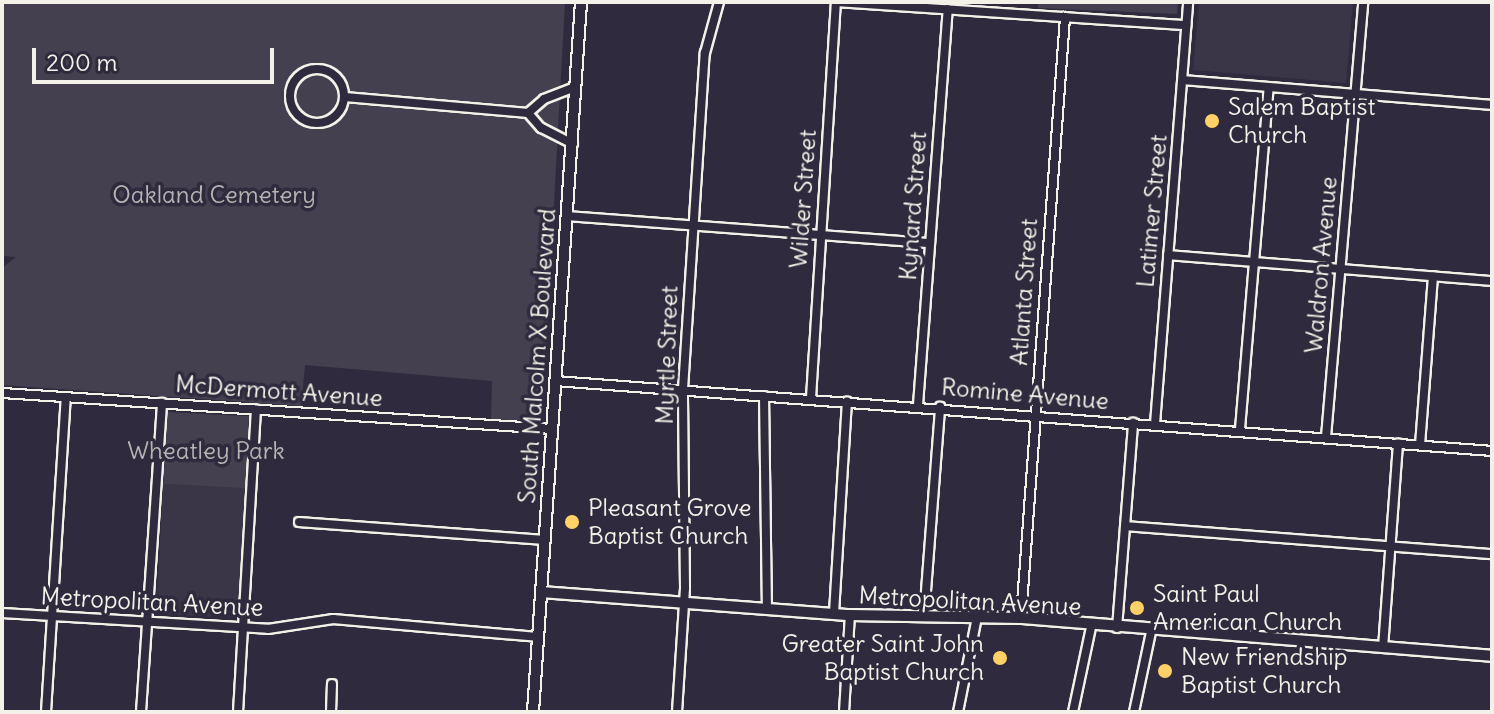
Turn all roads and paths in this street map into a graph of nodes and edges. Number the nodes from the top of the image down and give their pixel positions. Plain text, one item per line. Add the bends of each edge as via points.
1 (581, 2) edge
2 (719, 2) edge
3 (836, 2) edge
4 (1188, 2) edge
5 (1363, 2) edge
6 (948, 9) junction
7 (1065, 17) junction
8 (1186, 25) junction
9 (1183, 80) junction
10 (576, 87) junction
11 (1269, 87) junction
12 (1356, 93) junction
13 (345, 97) junction
14 (1492, 105) edge
15 (528, 113) junction
16 (573, 144) junction
17 (567, 216) junction
18 (694, 226) junction
19 (820, 235) junction
20 (930, 243) junction
21 (1168, 255) junction
22 (1254, 261) junction
23 (1340, 267) junction
24 (1433, 276) junction
25 (1492, 281) edge
26 (555, 381) junction
27 (683, 389) junction
28 (2, 393) edge
29 (764, 396) junction
30 (66, 398) junction
31 (811, 398) junction
32 (847, 401) junction
33 (162, 403) junction
34 (918, 405) junction
35 (940, 407) junction
36 (256, 410) junction
37 (1035, 415) junction
38 (1133, 423) junction
39 (1155, 424) junction
40 (552, 429) junction
41 (1240, 429) junction
42 (1326, 437) junction
43 (1398, 444) junction
44 (1420, 445) junction
45 (1492, 451) edge
46 (299, 522) dead end
47 (1125, 526) junction
48 (544, 540) junction
49 (1389, 545) junction
50 (1492, 554) edge
51 (541, 592) junction
52 (684, 602) junction
53 (767, 608) junction
54 (2, 613) edge
55 (834, 613) junction
56 (850, 615) junction
57 (51, 617) junction
58 (924, 617) junction
59 (977, 617) junction
60 (1021, 618) junction
61 (147, 622) junction
62 (1091, 627) junction
63 (243, 628) junction
64 (1117, 628) junction
65 (1151, 632) junction
66 (537, 637) junction
67 (1383, 648) junction
68 (1492, 656) edge
69 (332, 684) dead end
70 (46, 712) edge
71 (141, 712) edge
72 (238, 712) edge
73 (331, 712) edge
74 (533, 712) edge
75 (677, 712) edge
76 (844, 712) edge
77 (958, 712) edge
78 (1073, 712) edge
79 (1134, 712) edge

1 - 10 street, South Malcolm X Boulevard
2 - 18 street, Myrtle Street via 705,53
3 - 6 street
3 - 19 street, Wilder Street
4 - 8 street, Latimer Street
5 - 12 street, Waldron Avenue
6 - 7 street
6 - 20 street, Kynard Street
7 - 8 street
7 - 37 street, Atlanta Street
8 - 9 street, Latimer Street
9 - 11 street
9 - 21 street, Latimer Street
10 - 15 street via 544,99
10 - 16 street, South Malcolm X Boulevard
11 - 12 street
11 - 22 street
12 - 14 street
12 - 23 street, Waldron Avenue
13 - 13 street via 340,81 321,68 303,71 289,94 298,116 316,123 337,115
13 - 15 street
15 - 16 street via 541,128
16 - 17 street, South Malcolm X Boulevard
17 - 18 street
17 - 26 street, South Malcolm X Boulevard
18 - 19 street
18 - 27 street, Myrtle Street
19 - 20 street
19 - 31 street, Wilder Street
20 - 34 street, Kynard Street
21 - 22 street
21 - 39 street, Latimer Street
22 - 23 street
22 - 41 street
23 - 24 street
23 - 42 street, Waldron Avenue
24 - 25 street
24 - 44 street
26 - 27 street, Romine Avenue
26 - 40 street, South Malcolm X Boulevard
27 - 29 street, Romine Avenue
27 - 52 street, Myrtle Street
28 - 30 street, McDermott Avenue
29 - 31 street, Romine Avenue
29 - 53 street
30 - 33 street, McDermott Avenue
30 - 57 street
31 - 32 street, Romine Avenue
32 - 34 street, Romine Avenue
32 - 55 street
33 - 36 street, McDermott Avenue
33 - 61 street
34 - 35 street, Romine Avenue
35 - 37 street, Romine Avenue
35 - 58 street
36 - 40 street, McDermott Avenue
36 - 63 street
37 - 38 street, Romine Avenue
37 - 60 street, Atlanta Street
38 - 39 street, Romine Avenue
38 - 47 street
39 - 41 street, Romine Avenue
40 - 48 street, South Malcolm X Boulevard
41 - 42 street, Romine Avenue
42 - 43 street, Romine Avenue
43 - 44 street, Romine Avenue
43 - 49 street
44 - 45 street, Romine Avenue
46 - 48 street
47 - 49 street
47 - 64 street
48 - 51 street, South Malcolm X Boulevard
49 - 50 street
49 - 67 street
51 - 52 street, Metropolitan Avenue
51 - 66 street, South Malcolm X Boulevard
52 - 53 street, Metropolitan Avenue
52 - 75 street, Myrtle Street
53 - 55 street, Metropolitan Avenue
54 - 57 street, Metropolitan Avenue
55 - 56 street, Metropolitan Avenue
56 - 58 street, Metropolitan Avenue
56 - 76 street
57 - 61 street, Metropolitan Avenue
57 - 70 street
58 - 59 street, Metropolitan Avenue
59 - 60 street, Metropolitan Avenue
59 - 77 street
60 - 62 street, Metropolitan Avenue
61 - 63 street, Metropolitan Avenue
61 - 71 street
62 - 64 street, Metropolitan Avenue
62 - 78 street
63 - 66 street, Metropolitan Avenue via 333,619
63 - 72 street
64 - 65 street, Metropolitan Avenue
65 - 67 street, Metropolitan Avenue
65 - 79 street
66 - 74 street, South Malcolm X Boulevard
67 - 68 street, Metropolitan Avenue
69 - 73 street

